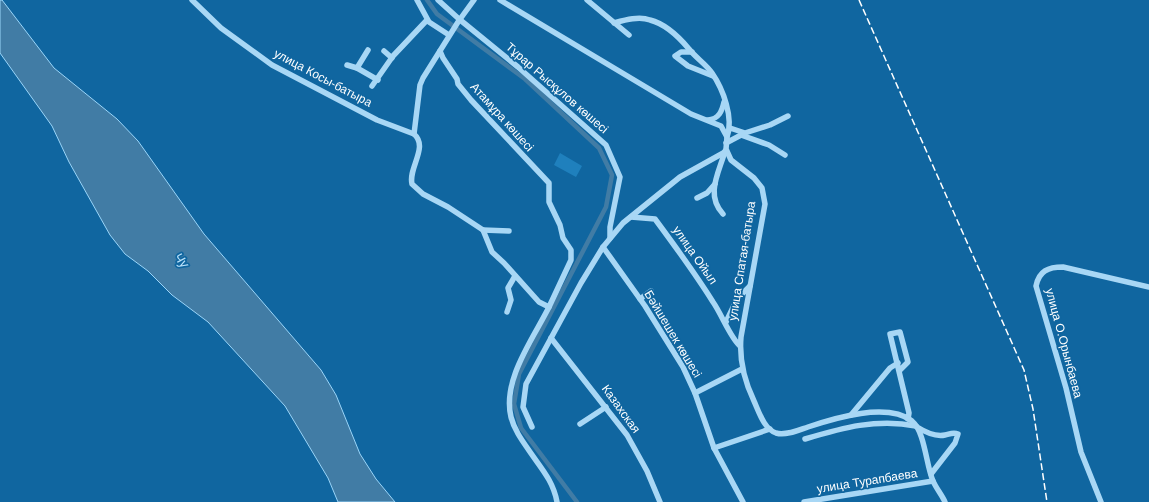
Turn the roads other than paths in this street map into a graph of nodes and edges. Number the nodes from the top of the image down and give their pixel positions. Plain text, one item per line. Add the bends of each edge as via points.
1 (192, 0) edge
2 (417, 0) edge
3 (438, 0) edge
4 (474, 0) edge
5 (500, 0) edge
6 (587, 0) edge
7 (427, 20) junction
8 (458, 20) junction
9 (614, 23) junction
10 (450, 34) junction
11 (630, 35) dead end
12 (368, 50) dead end
13 (384, 51) dead end
14 (440, 51) junction
15 (692, 52) junction
16 (392, 58) junction
17 (347, 65) dead end
18 (357, 68) junction
19 (713, 76) junction
20 (378, 80) junction
21 (372, 86) dead end
22 (724, 101) junction
23 (788, 116) dead end
24 (708, 120) junction
25 (730, 128) junction
26 (414, 134) junction
27 (743, 134) junction
28 (726, 145) junction
29 (784, 155) dead end
30 (715, 184) junction
31 (698, 198) dead end
32 (723, 214) dead end
33 (631, 217) junction
34 (484, 230) junction
35 (509, 231) dead end
36 (610, 238) junction
37 (603, 247) junction
38 (515, 276) junction
39 (750, 286) junction
40 (1149, 287) edge
41 (651, 291) dead end
42 (640, 299) junction
43 (549, 307) junction
44 (507, 312) dead end
45 (726, 322) junction
46 (551, 338) junction
47 (740, 346) junction
48 (898, 363) junction
49 (742, 369) junction
50 (900, 370) junction
51 (695, 393) junction
52 (606, 407) junction
53 (851, 415) junction
54 (896, 415) junction
55 (908, 419) junction
56 (891, 422) junction
57 (580, 424) dead end
58 (916, 426) junction
59 (532, 427) dead end
60 (770, 429) junction
61 (805, 439) dead end
62 (714, 448) junction
63 (931, 474) junction
64 (933, 481) junction
65 (557, 502) edge
66 (660, 502) edge
67 (743, 502) edge
68 (804, 502) edge
69 (945, 502) edge
70 (1101, 502) edge

1 - 26 street, улица Косы-батыра via 221,28 272,65 377,120
2 - 7 street
3 - 8 street, Тұрар Рысқұлов көшесі
4 - 8 street
5 - 24 street, улица Спатая-батыра via 691,114
6 - 9 street
7 - 10 street
7 - 16 street
8 - 10 street
8 - 36 street, Тұрар Рысқұлов көшесі via 518,67 606,145 620,177
9 - 11 street
9 - 15 street via 650,20 682,39
10 - 14 street
12 - 18 street
13 - 16 street
14 - 26 street via 420,85
14 - 43 street, Атамұра көшесі via 458,84 471,100 549,183 549,202 572,254
15 - 19 street
15 - 19 street via 681,52 675,56 688,66
16 - 20 street
17 - 18 street
18 - 20 street
19 - 22 street
20 - 21 street
22 - 24 street via 719,116 714,120
22 - 25 street via 730,113
23 - 27 street
24 - 28 street, улица Спатая-батыра via 721,126
25 - 27 street
25 - 28 street
26 - 34 street via 418,137 420,146 411,175 412,184 423,194
27 - 28 street
27 - 29 street
28 - 30 street
28 - 33 street via 680,177
28 - 39 street, улица Спатая-батыра via 731,160 754,178 762,188 765,204
30 - 31 street
30 - 32 street via 714,198
33 - 36 street
33 - 45 street, улица Ойыл via 655,219 686,259
34 - 35 street
34 - 38 street via 492,252
36 - 37 street
37 - 42 street, Бәйшешек көшесі
37 - 46 street
38 - 43 street via 539,302
38 - 44 street via 508,288 511,300
39 - 45 street via 743,291
39 - 47 street, улица Спатая-батыра
40 - 70 street, улица О.Орынбаева via 1062,267 1050,267 1042,272 1036,286 1066,388 1081,452
41 - 42 street
42 - 51 street, Бәйшешек көшесі via 683,367
43 - 65 street via 512,379 510,410 519,436 550,478
45 - 47 street, улица Ойыл via 732,337
46 - 52 street, Казахская
46 - 59 street via 530,373 524,390 523,407
47 - 49 street, улица Спатая-батыра
48 - 50 street
48 - 50 street via 890,334 897,331 900,332 908,356 908,362
48 - 53 street via 890,368
49 - 51 street
49 - 60 street, улица Спатая-батыра via 756,406
50 - 55 street
51 - 62 street, Бәйшешек көшесі
52 - 57 street
52 - 66 street, Казахская via 638,453
53 - 54 street
53 - 60 street via 781,434
54 - 55 street
54 - 56 street
55 - 58 street
56 - 58 street
56 - 61 street via 842,428
58 - 63 street
58 - 63 street via 936,435 958,434 955,443
60 - 62 street
62 - 67 street, Бәйшешек көшесі
63 - 64 street
64 - 68 street, улица Турапбаева
64 - 69 street

